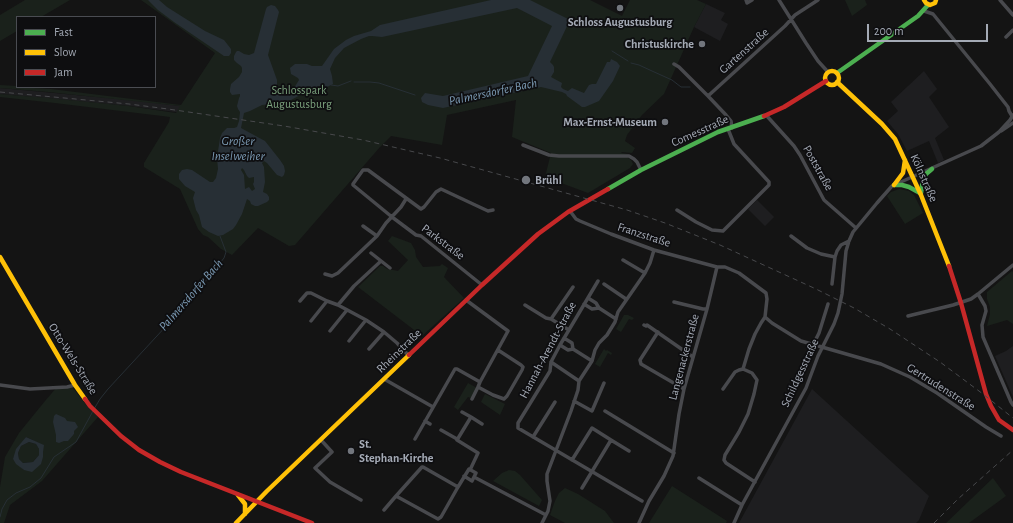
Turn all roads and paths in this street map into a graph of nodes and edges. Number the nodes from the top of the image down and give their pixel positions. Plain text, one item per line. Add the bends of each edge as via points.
1 (746, 0) edge
2 (752, 0) edge
3 (779, 0) edge
4 (818, 0) edge
5 (924, 0) edge
6 (936, 0) edge
7 (1000, 0) edge
8 (928, 5) junction
9 (924, 11) junction
10 (1013, 15) edge
11 (792, 19) junction
12 (1013, 30) edge
13 (1006, 37) dead end
14 (674, 64) dead end
15 (828, 72) junction
16 (837, 73) junction
17 (826, 81) junction
18 (837, 82) junction
19 (708, 96) junction
20 (766, 115) junction
21 (1013, 119) edge
22 (730, 128) junction
23 (522, 145) dead end
24 (905, 160) junction
25 (932, 169) junction
26 (641, 170) junction
27 (913, 177) junction
28 (894, 185) junction
29 (921, 195) junction
30 (406, 199) junction
31 (583, 204) joint
32 (493, 210) dead end
33 (677, 210) dead end
34 (570, 212) junction
35 (392, 217) junction
36 (363, 226) dead end
37 (856, 228) junction
38 (377, 236) junction
39 (792, 236) dead end
40 (848, 241) junction
41 (654, 250) junction
42 (371, 253) dead end
43 (0, 256) edge
44 (835, 257) junction
45 (623, 260) dead end
46 (381, 261) junction
47 (1013, 265) edge
48 (717, 267) junction
49 (390, 268) dead end
50 (645, 273) junction
51 (325, 274) dead end
52 (598, 281) dead end
53 (604, 284) dead end
54 (832, 284) dead end
55 (482, 285) junction
56 (573, 287) dead end
57 (978, 294) junction
58 (588, 298) junction
59 (626, 299) junction
60 (466, 300) junction
61 (300, 301) dead end
62 (328, 302) junction
63 (674, 302) dead end
64 (961, 303) junction
65 (584, 304) junction
66 (828, 304) dead end
67 (338, 305) junction
68 (525, 305) dead end
69 (599, 308) junction
70 (707, 309) junction
71 (347, 310) junction
72 (908, 316) dead end
73 (765, 317) junction
74 (616, 319) junction
75 (366, 320) junction
76 (551, 320) junction
77 (311, 321) dead end
78 (644, 325) dead end
79 (569, 330) junction
80 (330, 331) dead end
81 (384, 332) junction
82 (658, 332) junction
83 (564, 338) junction
84 (349, 341) dead end
85 (560, 345) junction
86 (813, 345) junction
87 (822, 347) junction
88 (369, 349) dead end
89 (573, 349) junction
90 (498, 350) junction
91 (409, 356) junction
92 (693, 357) junction
93 (592, 361) junction
94 (551, 362) junction
95 (743, 369) junction
96 (384, 379) junction
97 (579, 381) junction
98 (480, 382) junction
99 (604, 383) dead end
100 (0, 385) edge
101 (74, 385) junction
102 (478, 387) junction
103 (684, 389) junction
104 (723, 390) dead end
105 (472, 399) dead end
106 (555, 402) dead end
107 (574, 402) junction
108 (1013, 405) edge
109 (433, 407) junction
110 (605, 411) dead end
111 (462, 412) dead end
112 (470, 417) junction
113 (425, 421) junction
114 (430, 424) dead end
115 (482, 424) dead end
116 (441, 430) dead end
117 (1013, 430) edge
118 (1001, 436) dead end
119 (533, 437) junction
120 (415, 439) dead end
121 (457, 439) junction
122 (320, 440) junction
123 (611, 440) junction
124 (556, 451) junction
125 (629, 451) dead end
126 (674, 453) junction
127 (572, 460) junction
128 (470, 470) junction
129 (592, 472) junction
130 (464, 476) junction
131 (474, 477) junction
132 (699, 478) dead end
133 (755, 482) junction
134 (458, 487) junction
135 (582, 488) dead end
136 (237, 493) junction
137 (396, 496) junction
138 (361, 500) dead end
139 (257, 502) junction
140 (642, 502) dead end
141 (742, 505) junction
142 (384, 510) dead end
143 (245, 514) junction
144 (546, 515) junction
145 (236, 523) edge
146 (312, 523) edge
147 (542, 523) edge
148 (639, 523) edge
149 (734, 523) edge

1 - 2 street via 747,3
3 - 11 street
4 - 11 street, Gartenstraße
5 - 8 main road
6 - 8 main road via 934,4
7 - 10 street
8 - 9 main road
9 - 16 main road
9 - 21 street via 933,14 999,95
11 - 15 street via 818,61
11 - 19 street, Gartenstraße
12 - 13 street
14 - 19 street
15 - 16 main road
15 - 17 main road via 825,75
16 - 18 main road
17 - 18 main road via 831,84
17 - 20 main road, Comesstraße
18 - 24 main road, Kölnstraße via 892,135
19 - 22 street via 731,122
20 - 22 main road, Comesstraße
20 - 37 street, Poststraße via 800,154 824,200
21 - 25 street, Schildgesstraße via 981,146
22 - 26 main road, Comesstraße
22 - 33 street via 734,144 769,185 723,231 712,230
23 - 26 street via 549,155 629,156 638,162
24 - 27 main road, Kölnstraße
24 - 28 main road via 903,173
25 - 27 street, Schildgesstraße
25 - 29 main road via 923,179
26 - 31 main road, Comesstraße
27 - 28 street, Schildgesstraße
27 - 29 main road, Kölnstraße
28 - 29 main road via 909,187
28 - 37 street, Schildgesstraße
29 - 64 main road, Kölnstraße
30 - 32 street via 420,209 441,189 488,211
30 - 35 street
30 - 35 street, Parkstraße via 368,170 364,170 354,181 353,185
31 - 34 main road, Rheinstraße
34 - 41 street, Franzstraße via 580,221
34 - 55 main road, Rheinstraße via 538,234
35 - 38 street
35 - 55 street, Parkstraße via 421,236
36 - 38 street
37 - 40 street, Schildgesstraße
38 - 51 street via 338,273 332,276
39 - 44 street via 807,248
40 - 44 street, Schildgesstraße via 841,244
40 - 87 street, Schildgesstraße via 840,307
41 - 48 street, Franzstraße
41 - 50 street
42 - 46 street
43 - 101 main road, Otto-Wels-Straße
44 - 54 street, Schildgesstraße
45 - 50 street
46 - 49 street
46 - 67 street
47 - 57 street
48 - 70 street, Langenackerstraße
48 - 73 street, Franzstraße via 739,273 763,291 767,296
50 - 59 street
52 - 58 street, Hannah-Arendt-Straße
53 - 59 street
55 - 60 main road, Rheinstraße
56 - 76 street
57 - 64 street
57 - 108 street via 986,311 982,324 983,337
58 - 65 street, Hannah-Arendt-Straße
58 - 69 street via 596,302
59 - 74 street
60 - 90 street via 508,331
60 - 91 main road, Rheinstraße
61 - 62 street via 307,293 311,293
62 - 67 street
62 - 77 street
63 - 70 street
64 - 72 street
64 - 117 main road, Kölnstraße via 990,406 999,420
65 - 69 street via 592,309
65 - 79 street, Hannah-Arendt-Straße
66 - 86 street, Schildgesstraße
67 - 71 street
68 - 76 street
69 - 74 street
70 - 92 street, Langenackerstraße
71 - 75 street
71 - 80 street
73 - 86 street, Gertrudenstraße via 801,341
73 - 95 street via 755,334
74 - 93 street via 595,350
75 - 81 street
75 - 84 street
76 - 79 street
78 - 82 street
79 - 83 street, Hannah-Arendt-Straße
81 - 88 street
81 - 91 street
82 - 92 street
82 - 103 street via 640,360 641,364
83 - 85 street, Hannah-Arendt-Straße
83 - 89 street via 572,343
85 - 89 street via 568,350
85 - 94 street, Hannah-Arendt-Straße
86 - 87 street, Gertrudenstraße
87 - 118 street, Gertrudenstraße via 881,364 910,377
87 - 133 street, Schildgesstraße via 806,388
89 - 93 street
90 - 98 street
90 - 102 street via 521,365 522,370 504,399
91 - 96 main road, Rheinstraße
92 - 103 street, Langenackerstraße
93 - 97 street
94 - 97 street
94 - 119 street, Hannah-Arendt-Straße via 550,372 518,423 518,428
95 - 104 street via 735,372
95 - 133 street via 755,376 757,384 748,414 724,460
96 - 109 street
96 - 122 main road, Rheinstraße
97 - 107 street
98 - 102 street
98 - 109 street via 455,369
99 - 107 street via 592,411
100 - 101 street via 30,389
101 - 136 main road, Otto-Wels-Straße via 96,413 139,450 181,472
102 - 105 street
103 - 126 street, Langenackerstraße
106 - 119 street
107 - 124 street
109 - 113 street
110 - 126 street
111 - 112 street
112 - 115 street
112 - 121 street
113 - 114 street
113 - 120 street
116 - 121 street
119 - 124 street
121 - 128 street via 478,453
122 - 138 street via 332,452 315,468 330,482
122 - 139 main road, Rheinstraße
123 - 125 street
123 - 127 street via 592,428
123 - 129 street
124 - 127 street
124 - 144 street via 547,474 550,501
126 - 148 street, Langenackerstraße
127 - 129 street
128 - 130 street
128 - 131 street via 476,473
129 - 135 street
129 - 140 street
130 - 131 street via 472,481
130 - 134 street
131 - 144 street
132 - 141 street
133 - 141 street, Schildgesstraße
134 - 137 street via 422,467
134 - 137 street via 438,519
136 - 139 main road, Otto-Wels-Straße
136 - 143 main road via 245,504
137 - 142 street
139 - 143 main road, Rheinstraße
139 - 146 main road, Otto-Wels-Straße
141 - 149 street, Schildgesstraße
143 - 145 main road, Rheinstraße
144 - 147 street

